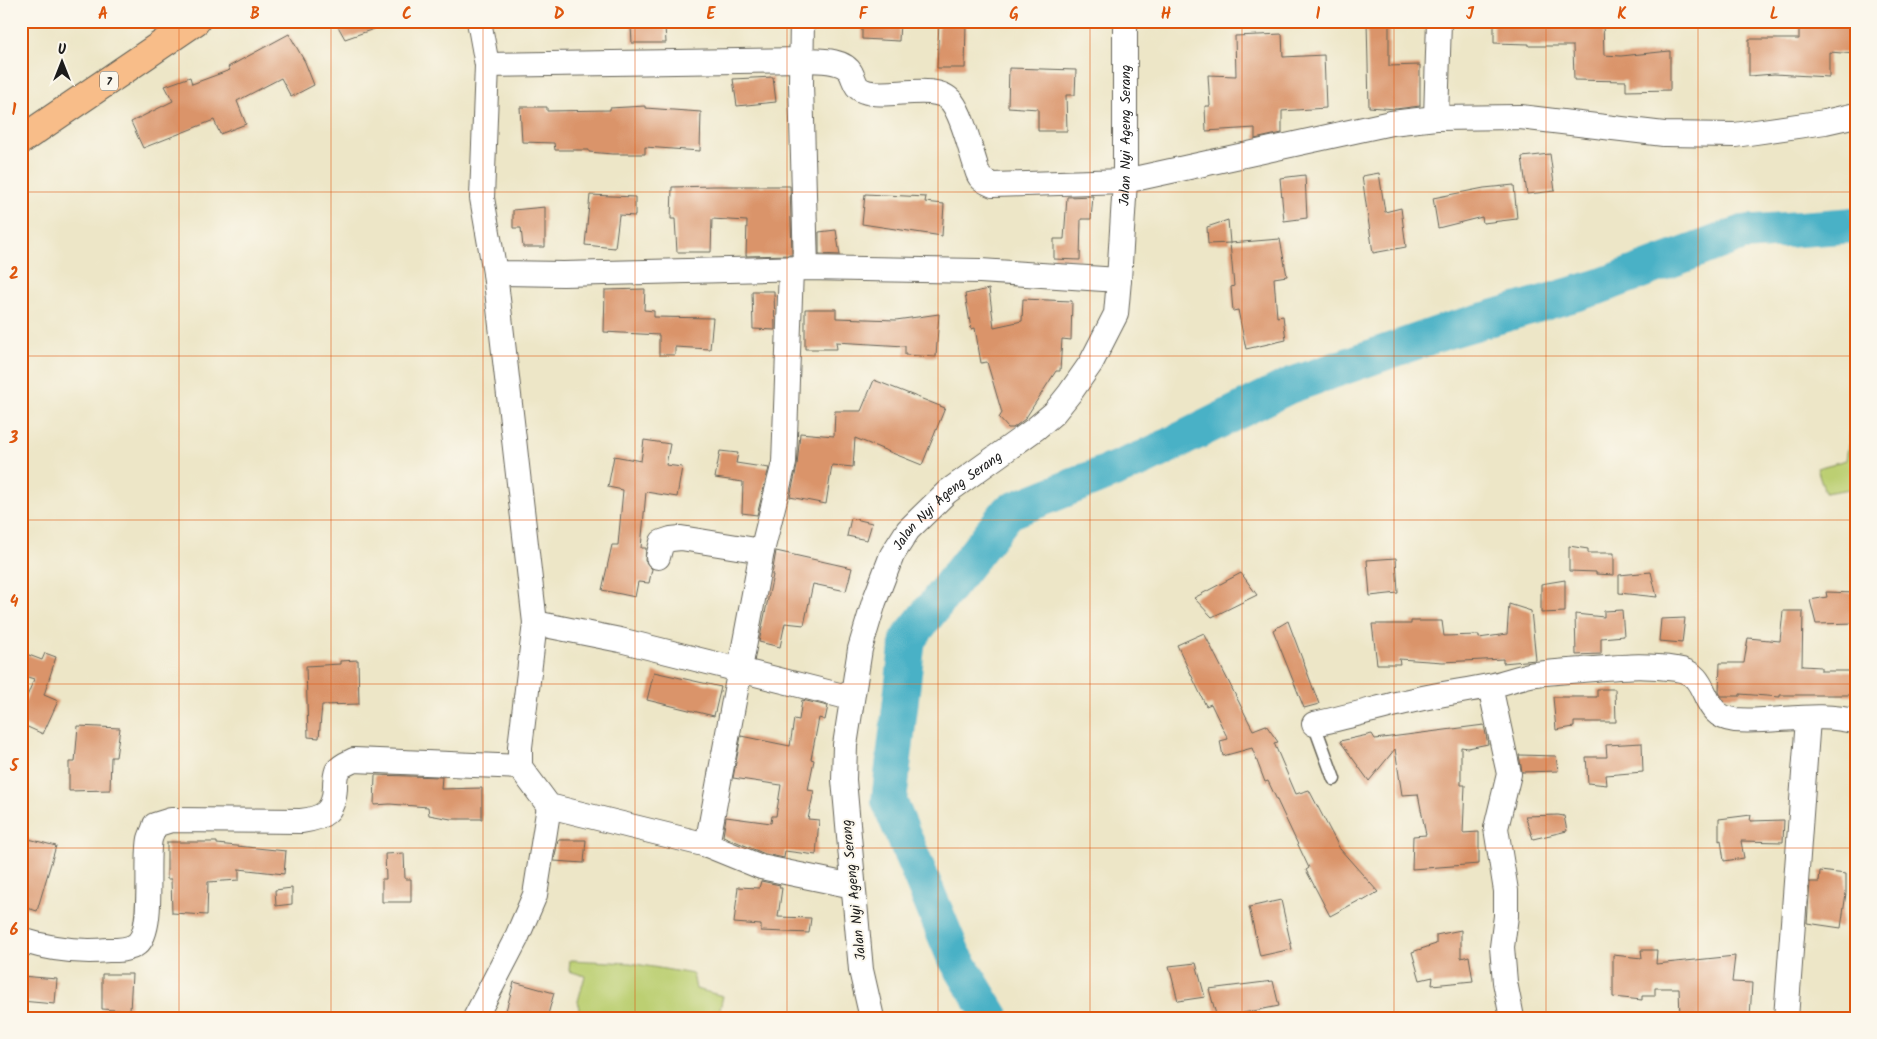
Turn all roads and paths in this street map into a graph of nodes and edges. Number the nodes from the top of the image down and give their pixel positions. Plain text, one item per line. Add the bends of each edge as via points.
1 (196, 21) edge
2 (479, 21) edge
3 (802, 21) edge
4 (1125, 21) edge
5 (1439, 21) edge
6 (802, 60) junction
7 (487, 65) junction
8 (1856, 115) edge
9 (1436, 118) junction
10 (21, 140) edge
11 (1125, 181) junction
12 (799, 268) junction
13 (495, 273) junction
14 (1119, 280) junction
15 (762, 551) junction
16 (658, 557) dead end
17 (535, 623) junction
18 (739, 669) junction
19 (1490, 686) junction
20 (851, 698) junction
21 (1808, 719) junction
22 (1856, 722) edge
23 (1314, 724) joint
24 (520, 767) junction
25 (1334, 780) dead end
26 (549, 806) junction
27 (707, 845) junction
28 (853, 886) junction
29 (21, 940) edge
30 (475, 1018) edge
31 (872, 1018) edge
32 (1512, 1018) edge
33 (1786, 1018) edge

1 - 10 highway, 7
2 - 7 street
3 - 6 street
4 - 11 street, Jalan Nyi Ageng Serang
5 - 9 street
6 - 7 street
6 - 11 street via 841,65 863,91 942,94 952,101 959,114 980,176 993,185
6 - 12 street
7 - 13 street via 482,198
8 - 9 street via 1735,135 1664,134 1520,117
9 - 11 street via 1391,123
11 - 14 street, Jalan Nyi Ageng Serang
12 - 13 street
12 - 14 street via 980,271
12 - 15 street via 784,463
13 - 17 street
14 - 20 street, Jalan Nyi Ageng Serang via 1116,314 1108,332 1091,363 1054,413 947,492 908,530 892,556 874,602 860,649
15 - 16 street via 681,538 662,542
15 - 18 street
17 - 18 street
17 - 24 street
18 - 20 street
18 - 27 street
19 - 21 street via 1535,674 1640,665 1679,669 1690,672 1712,709 1726,718
19 - 23 street
19 - 32 street via 1509,774 1496,828 1506,891 1502,947
20 - 28 street, Jalan Nyi Ageng Serang via 844,780
21 - 22 street via 1833,717
21 - 33 street
23 - 25 lane
24 - 26 street
24 - 29 street via 354,760 337,772 333,805 313,820 171,820 156,825 150,840 147,919 137,945 121,950 75,952
26 - 27 street
26 - 30 street via 535,895
27 - 28 street via 761,867
28 - 31 street, Jalan Nyi Ageng Serang via 861,970

